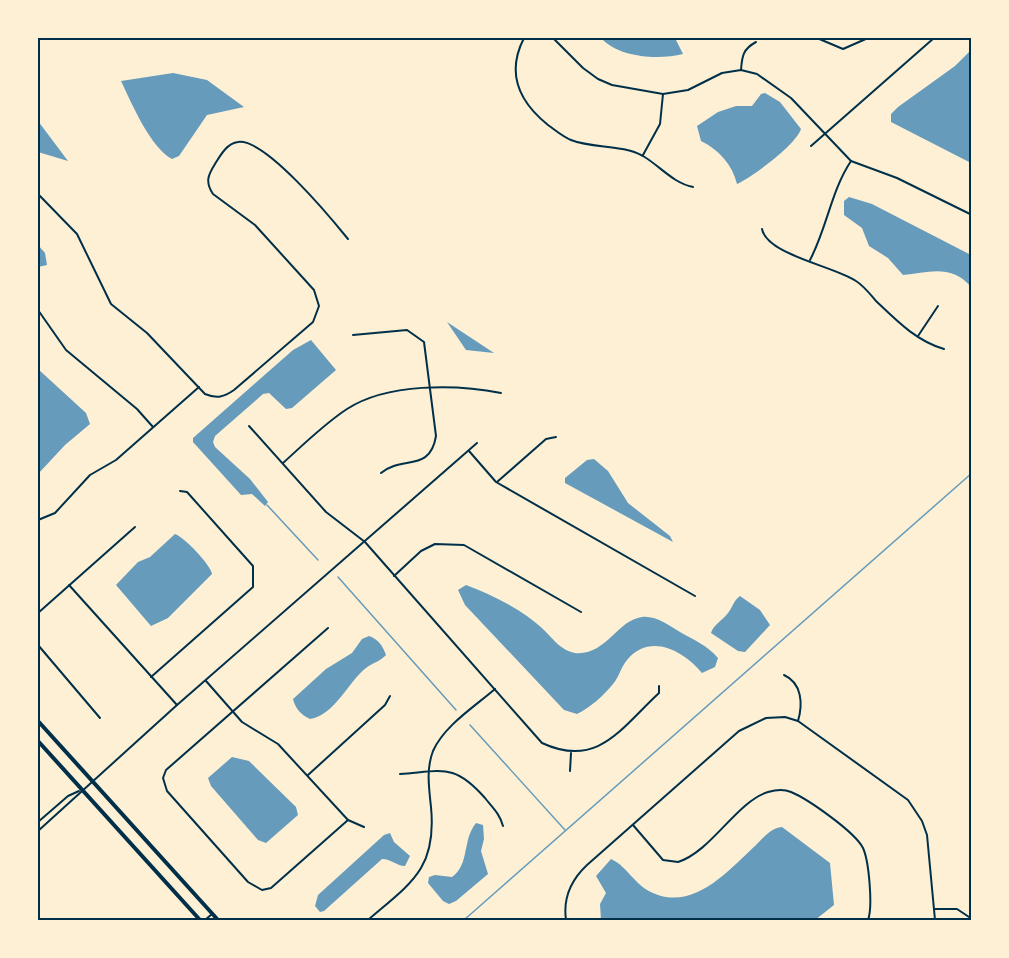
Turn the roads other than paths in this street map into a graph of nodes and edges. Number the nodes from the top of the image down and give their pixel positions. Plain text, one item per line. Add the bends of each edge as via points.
1 (524, 38) edge
2 (553, 38) edge
3 (817, 38) edge
4 (867, 38) edge
5 (934, 38) edge
6 (756, 42) dead end
7 (741, 70) junction
8 (663, 94) junction
9 (826, 134) junction
10 (811, 146) dead end
11 (642, 156) junction
12 (851, 161) junction
13 (693, 187) dead end
14 (38, 194) edge
15 (972, 214) edge
16 (762, 229) dead end
17 (348, 238) dead end
18 (810, 261) junction
19 (938, 306) dead end
20 (38, 310) edge
21 (353, 335) dead end
22 (918, 337) junction
23 (944, 350) dead end
24 (199, 387) junction
25 (431, 389) junction
26 (501, 393) dead end
27 (249, 426) dead end
28 (153, 428) junction
29 (556, 437) dead end
30 (477, 443) dead end
31 (468, 451) junction
32 (283, 463) junction
33 (381, 473) dead end
34 (496, 482) junction
35 (180, 491) dead end
36 (38, 520) edge
37 (135, 527) dead end
38 (365, 542) junction
39 (394, 576) junction
40 (69, 585) junction
41 (695, 596) dead end
42 (581, 612) dead end
43 (38, 613) edge
44 (328, 628) dead end
45 (38, 645) edge
46 (783, 675) dead end
47 (151, 677) junction
48 (206, 681) junction
49 (659, 686) dead end
50 (495, 689) junction
51 (390, 696) dead end
52 (177, 705) junction
53 (233, 712) junction
54 (100, 718) dead end
55 (38, 721) edge
56 (798, 721) junction
57 (38, 741) edge
58 (571, 753) junction
59 (570, 771) dead end
60 (429, 772) junction
61 (400, 774) dead end
62 (308, 775) junction
63 (91, 781) junction
64 (81, 790) junction
65 (348, 820) junction
66 (38, 822) edge
67 (633, 825) junction
68 (502, 826) dead end
69 (364, 827) dead end
70 (38, 831) edge
71 (934, 909) junction
72 (212, 914) junction
73 (972, 918) edge
74 (200, 921) edge
75 (205, 921) edge
76 (218, 921) edge
77 (368, 921) edge
78 (566, 921) edge
79 (868, 921) edge
80 (935, 921) edge

1 - 11 street via 514,68 516,86 534,114 570,140
2 - 8 street via 598,79
3 - 4 street via 843,49
5 - 9 street
6 - 7 street via 746,47
7 - 8 street via 722,73 688,90
7 - 9 street via 774,83
8 - 11 street via 660,124
9 - 10 street
9 - 12 street
11 - 13 street
12 - 15 street
12 - 18 street via 835,191
14 - 24 street via 77,234 111,304 147,333
16 - 18 street via 776,248
17 - 24 street via 298,180 248,143 237,142 228,147 208,176 208,186 255,225 314,290 319,306 313,322 227,395 213,397
18 - 22 street via 857,281
19 - 22 street
20 - 28 street via 66,350 137,409
21 - 25 street via 407,330 419,336 428,352
22 - 23 street
24 - 28 street
25 - 26 street
25 - 32 street via 386,393 348,408
25 - 33 street via 436,436 431,453
27 - 32 street
28 - 36 street via 116,460 90,475 55,513
29 - 34 street via 546,439
30 - 31 street
31 - 34 street
31 - 38 street
32 - 38 street via 326,512
34 - 41 street
35 - 47 street via 187,492 254,566 255,577 253,587
37 - 40 street
38 - 39 street
38 - 48 street
39 - 42 street via 421,551 435,544 464,545
39 - 50 street
40 - 43 street
40 - 47 street
44 - 53 street
45 - 54 street
46 - 56 street via 793,681 800,693
47 - 52 street
48 - 52 street
48 - 53 street
49 - 58 street via 659,693 607,742 594,750
50 - 58 street via 542,743
50 - 60 street via 443,735
51 - 62 street via 385,705
52 - 63 street
53 - 62 street via 278,744
53 - 65 street via 166,770 163,778 167,791 248,882 262,890 271,888
55 - 63 main road
56 - 67 street via 773,717 745,726
56 - 71 street via 892,787 916,811 927,835
57 - 64 main road
58 - 59 street
60 - 61 street
60 - 68 street via 448,771 465,778 500,816
60 - 77 street via 432,845 410,884
62 - 65 street
63 - 64 street
63 - 72 main road
64 - 66 street
64 - 70 street
64 - 74 main road
65 - 69 street
67 - 78 street via 579,872 567,894
67 - 79 street via 663,860 678,862 698,851 760,795 777,790 790,792 850,834 863,848 871,908
71 - 73 street via 957,909
71 - 80 street
72 - 75 street
72 - 76 main road

